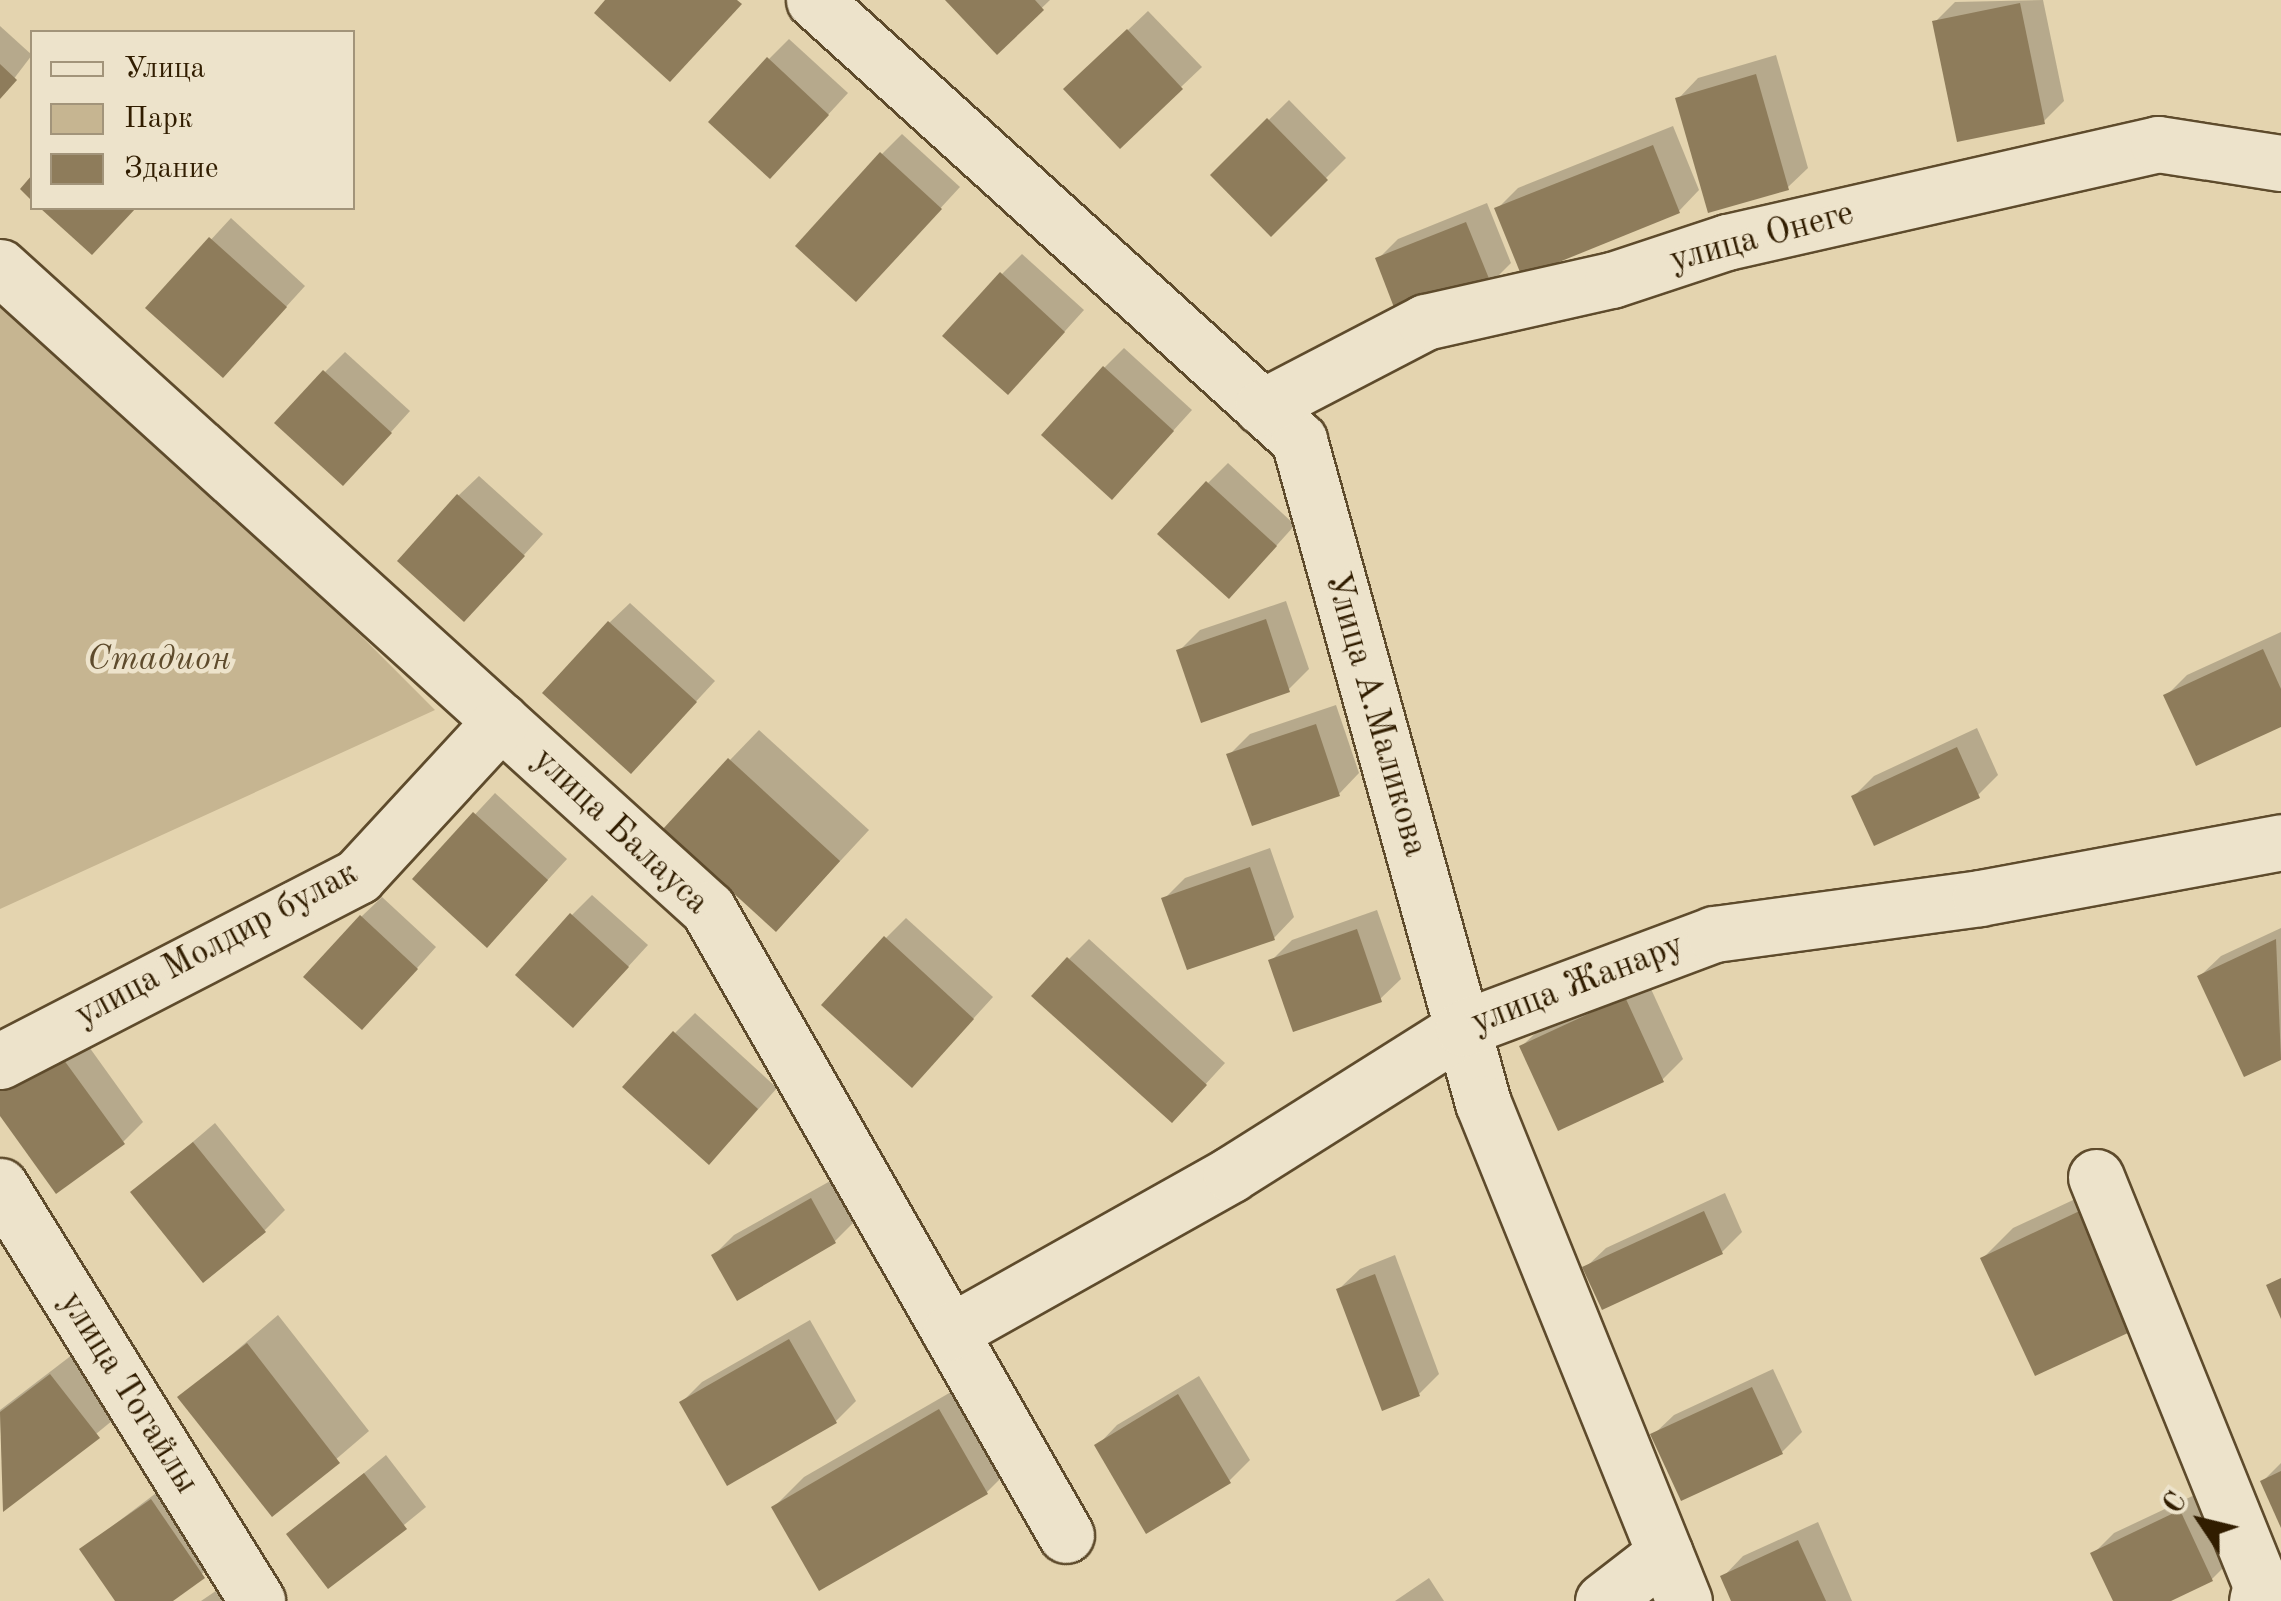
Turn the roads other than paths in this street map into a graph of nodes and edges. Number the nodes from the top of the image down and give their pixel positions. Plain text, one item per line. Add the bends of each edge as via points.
1 (814, 0) edge
2 (2281, 162) edge
3 (0, 267) edge
4 (1262, 407) junction
5 (501, 721) junction
6 (2281, 842) edge
7 (1463, 1028) junction
8 (0, 1061) edge
9 (2096, 1177) dead end
10 (0, 1186) edge
11 (950, 1332) junction
12 (1066, 1535) dead end
13 (1674, 1577) edge
14 (256, 1601) edge
15 (1603, 1601) edge
16 (2256, 1601) edge

1 - 4 street, Улица А.Маликова
2 - 4 street, улица Онеге via 2158,144 1727,242 1612,280 1424,322
3 - 5 street, улица Балауса
4 - 7 street, Улица А.Маликова via 1299,440
5 - 8 street, улица Молдир булак via 358,876
5 - 11 street, улица Балауса via 708,908
6 - 7 street, улица Жанару via 1980,898 1714,934
7 - 11 street, улица Жанару via 1231,1174
7 - 13 street, Улица А.Маликова via 1483,1103
9 - 16 street via 2261,1585
10 - 14 street, улица Тогайлы
11 - 12 street, улица Балауса
13 - 15 street

